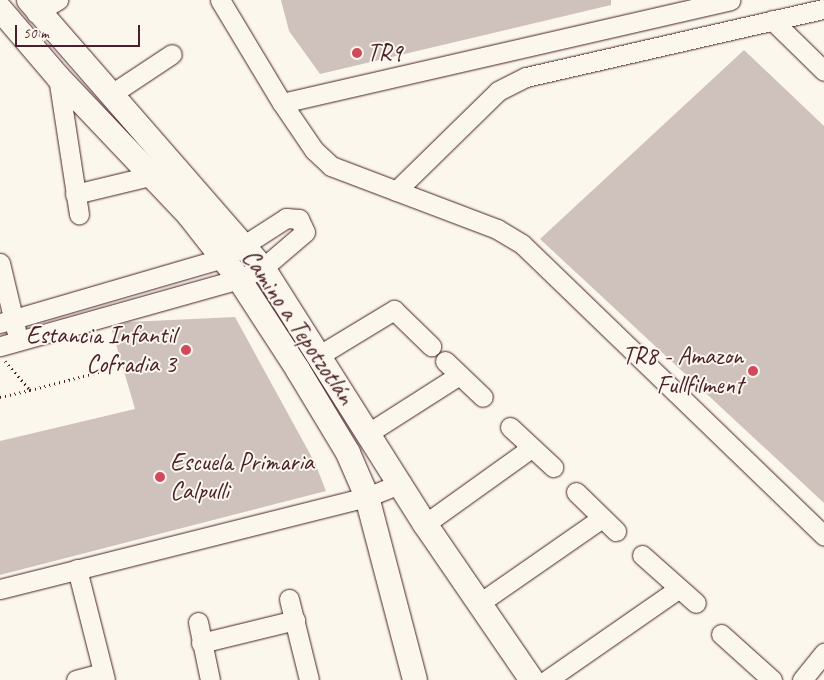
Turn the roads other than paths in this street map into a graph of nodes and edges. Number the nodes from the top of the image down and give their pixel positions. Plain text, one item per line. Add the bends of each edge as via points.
1 (58, 0) edge
2 (730, 0) edge
3 (221, 1) edge
4 (32, 6) edge
5 (0, 9) edge
6 (817, 10) edge
7 (772, 20) junction
8 (824, 26) edge
9 (172, 54) dead end
10 (824, 71) edge
11 (58, 77) junction
12 (110, 95) junction
13 (282, 103) junction
14 (150, 176) junction
15 (396, 192) junction
16 (75, 194) junction
17 (79, 214) dead end
18 (234, 252) junction
19 (0, 263) edge
20 (263, 268) junction
21 (239, 279) junction
22 (7, 321) edge
23 (19, 341) junction
24 (0, 346) edge
25 (431, 346) dead end
26 (318, 356) junction
27 (445, 361) dead end
28 (458, 375) junction
29 (484, 397) dead end
30 (510, 427) dead end
31 (370, 432) junction
32 (531, 448) junction
33 (553, 467) dead end
34 (400, 484) junction
35 (576, 492) dead end
36 (367, 497) junction
37 (602, 518) junction
38 (425, 524) junction
39 (616, 531) dead end
40 (824, 536) edge
41 (642, 555) dead end
42 (77, 569) junction
43 (0, 589) edge
44 (678, 589) junction
45 (289, 599) dead end
46 (481, 602) junction
47 (696, 603) dead end
48 (295, 620) junction
49 (198, 622) dead end
50 (721, 634) dead end
51 (201, 643) junction
52 (824, 653) edge
53 (104, 676) edge
54 (76, 680) edge
55 (210, 680) edge
56 (309, 680) edge
57 (415, 680) edge
58 (532, 680) edge
59 (547, 680) edge
60 (772, 680) edge
61 (802, 680) edge

1 - 4 street
2 - 13 street
3 - 13 street
4 - 12 main road, Camino a Tepotzotlán
5 - 11 main road, Camino a Tepotzotlán
6 - 7 street
6 - 8 street
7 - 10 street
7 - 15 street via 526,77 498,91
9 - 12 street
11 - 14 main road, Camino a Tepotzotlán
11 - 16 street
12 - 18 main road, Camino a Tepotzotlán via 203,196
13 - 15 street via 314,150 331,166
14 - 16 street
14 - 18 main road, Camino a Tepotzotlán
15 - 40 street via 497,229 522,244
16 - 17 street
18 - 20 main road, Camino a Tepotzotlán
18 - 20 street via 286,218 299,219 306,232 302,239
18 - 21 main road, Camino a Tepotzotlán
18 - 22 street
19 - 22 street
20 - 21 street
20 - 26 main road, Camino a Tepotzotlán
21 - 23 street
21 - 36 main road, Camino a Tepotzotlán via 348,453
22 - 23 street
23 - 24 street
25 - 26 street via 394,310
26 - 31 main road, Camino a Tepotzotlán
27 - 28 street
28 - 29 street
28 - 31 street
30 - 32 street
31 - 34 main road, Camino a Tepotzotlán
32 - 33 street
32 - 38 street
34 - 36 street
34 - 38 main road, Camino a Tepotzotlán
35 - 37 street
36 - 42 street
36 - 57 main road, Camino a Tepotzotlán
37 - 39 street
37 - 46 street
38 - 46 main road, Camino a Tepotzotlán
41 - 44 street
42 - 43 street
42 - 53 street
44 - 47 street
44 - 59 street
45 - 48 street
46 - 58 main road, Camino a Tepotzotlán
48 - 51 street
48 - 56 street
49 - 51 street
50 - 60 street
51 - 55 street
52 - 61 street
53 - 54 street

